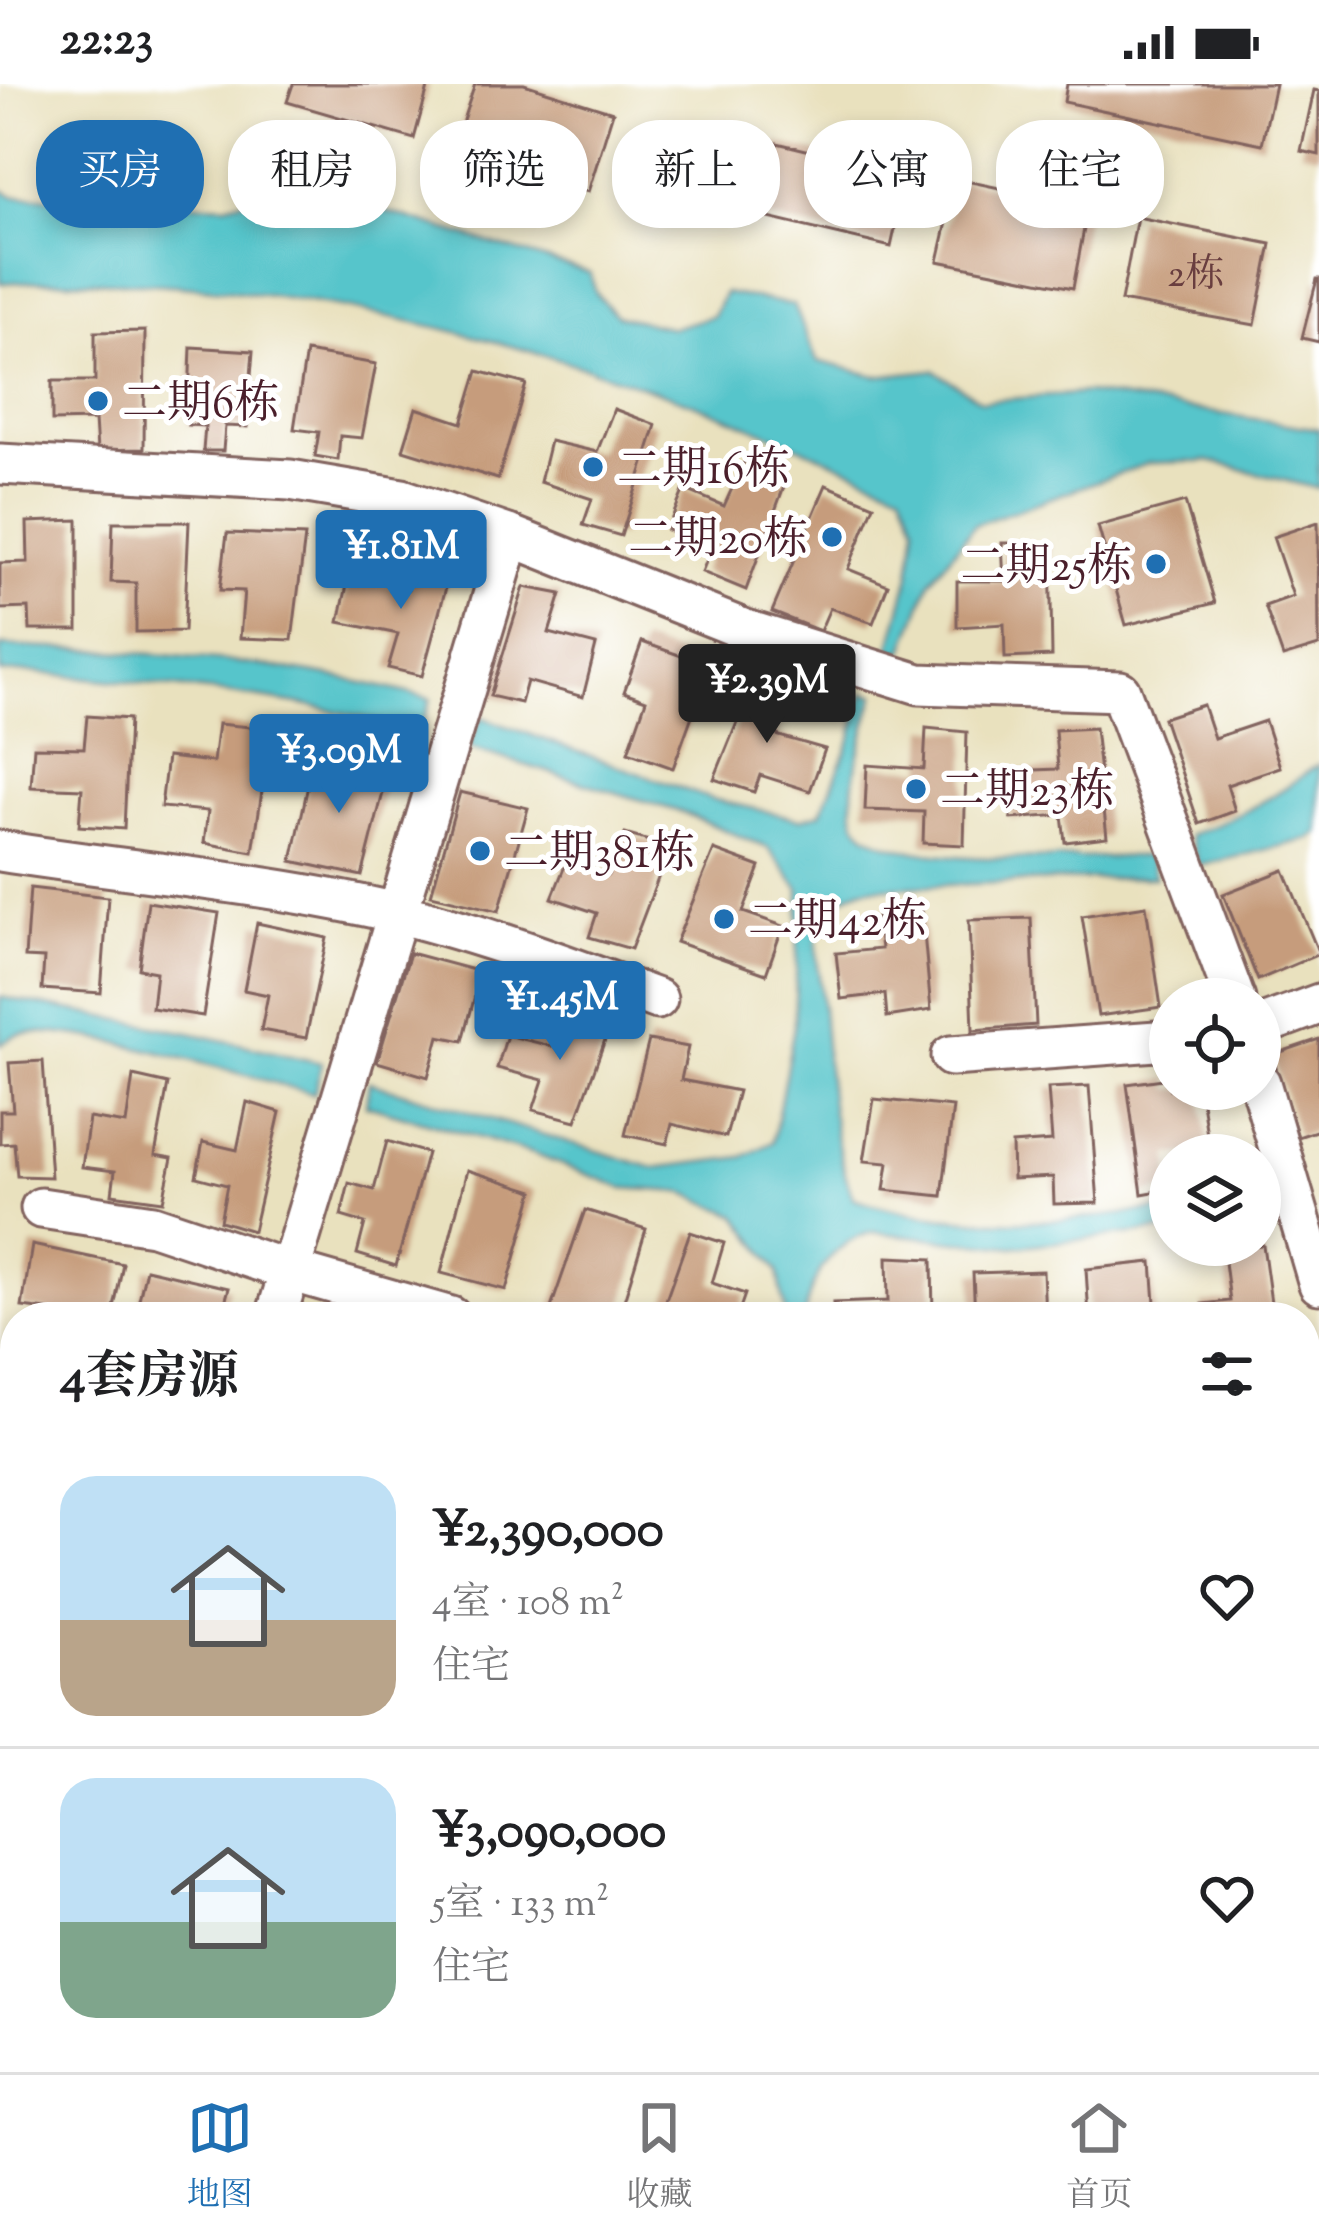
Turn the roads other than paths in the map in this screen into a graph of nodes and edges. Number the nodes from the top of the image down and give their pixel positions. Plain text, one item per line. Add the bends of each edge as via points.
1 (0, 464) edge
2 (511, 536) junction
3 (0, 851) edge
4 (398, 914) junction
5 (1227, 978) edge
6 (657, 999) dead end
7 (1319, 1004) edge
8 (1281, 1018) edge
9 (1149, 1042) edge
10 (951, 1056) dead end
11 (1268, 1110) edge
12 (41, 1208) dead end
13 (290, 1271) junction
14 (1319, 1284) edge
15 (281, 1302) edge
16 (398, 1302) edge

1 - 2 street via 290,480 402,499
2 - 4 street
2 - 5 street via 743,629 919,684 1120,691
3 - 4 street
4 - 6 street
4 - 13 street
7 - 8 street
9 - 10 street
11 - 14 street
12 - 13 street via 153,1225
13 - 15 street
13 - 16 street

